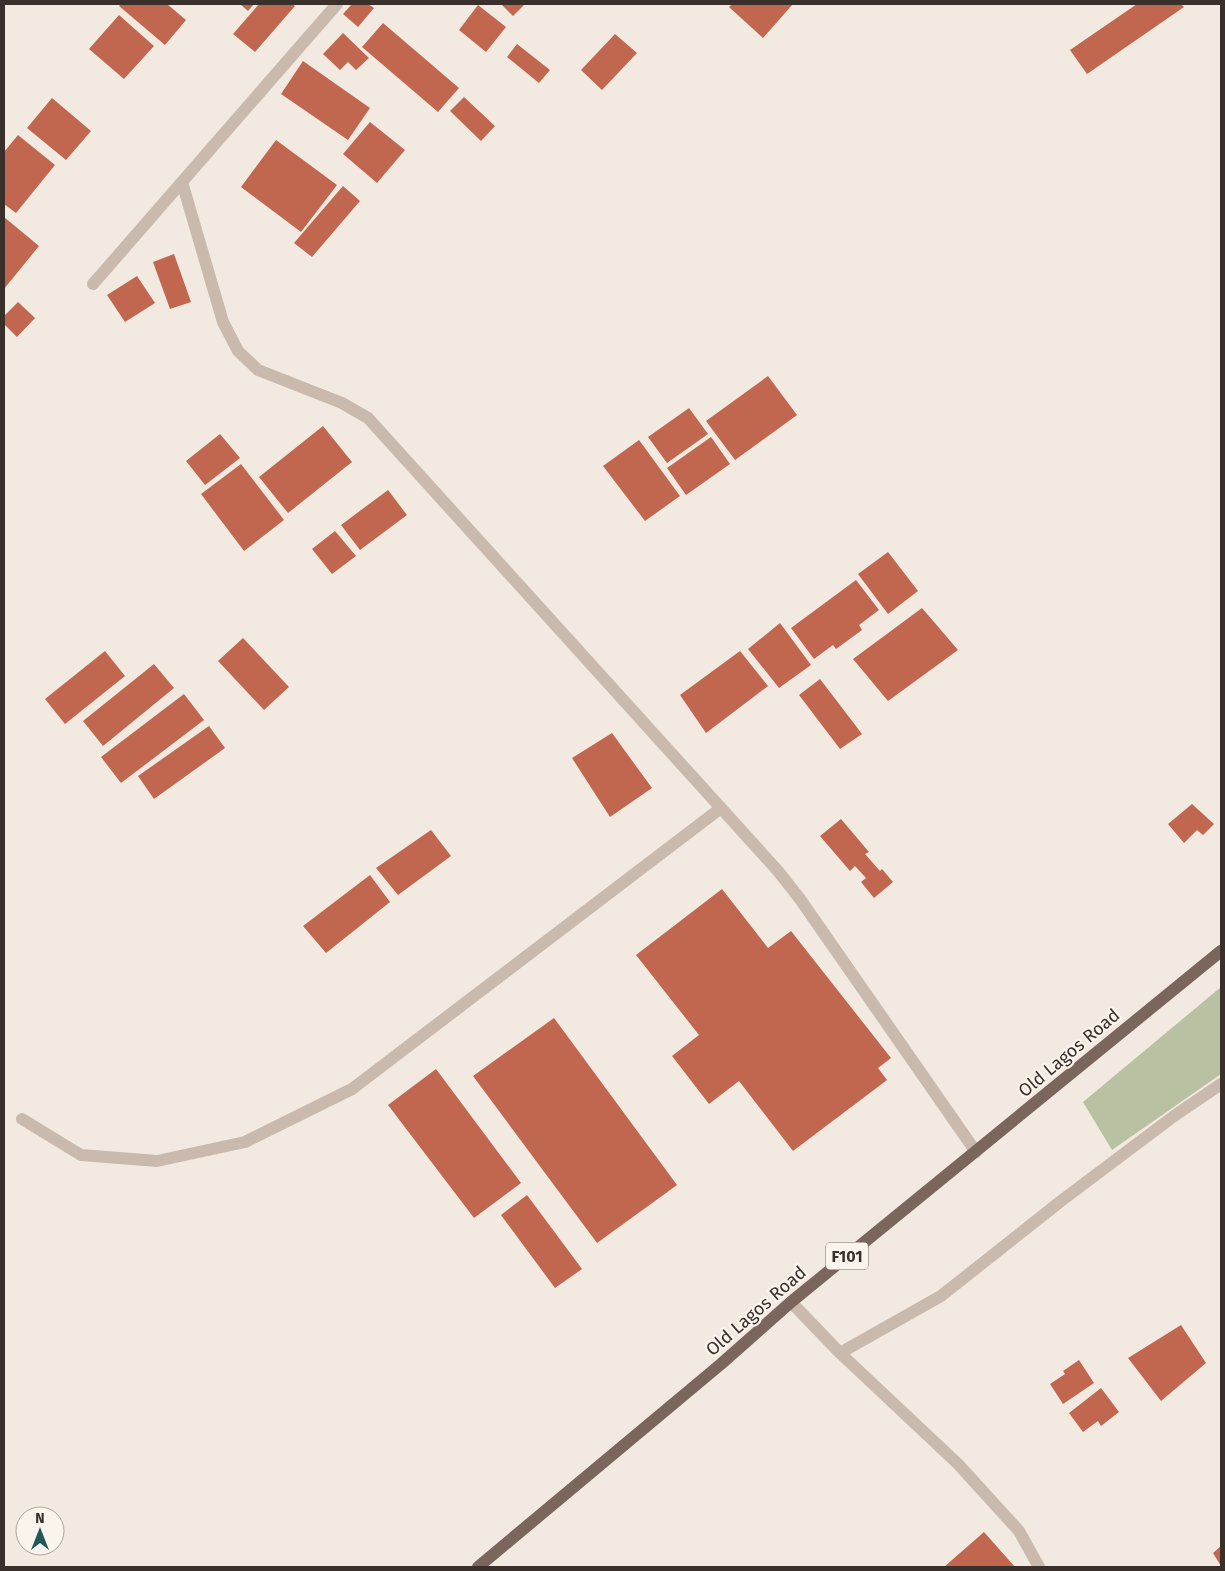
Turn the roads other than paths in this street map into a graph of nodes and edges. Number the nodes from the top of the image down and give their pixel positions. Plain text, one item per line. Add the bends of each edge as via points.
1 (338, 4) edge
2 (182, 182) junction
3 (93, 284) dead end
4 (721, 808) junction
5 (1221, 951) edge
6 (1221, 1084) edge
7 (22, 1119) dead end
8 (976, 1152) junction
9 (791, 1302) junction
10 (840, 1353) junction
11 (478, 1567) edge
12 (1039, 1567) edge

1 - 2 street
2 - 3 street
2 - 4 street via 224,322 238,350 258,370 342,403 368,418
4 - 7 street via 352,1089 245,1142 157,1161 81,1155
4 - 8 street via 800,899
5 - 8 main road, Old Lagos Road / F101
6 - 10 street via 1068,1196 941,1296
8 - 9 main road, Old Lagos Road / F101
9 - 10 street
9 - 11 main road, Old Lagos Road / F101
10 - 12 street via 958,1464 1019,1531

